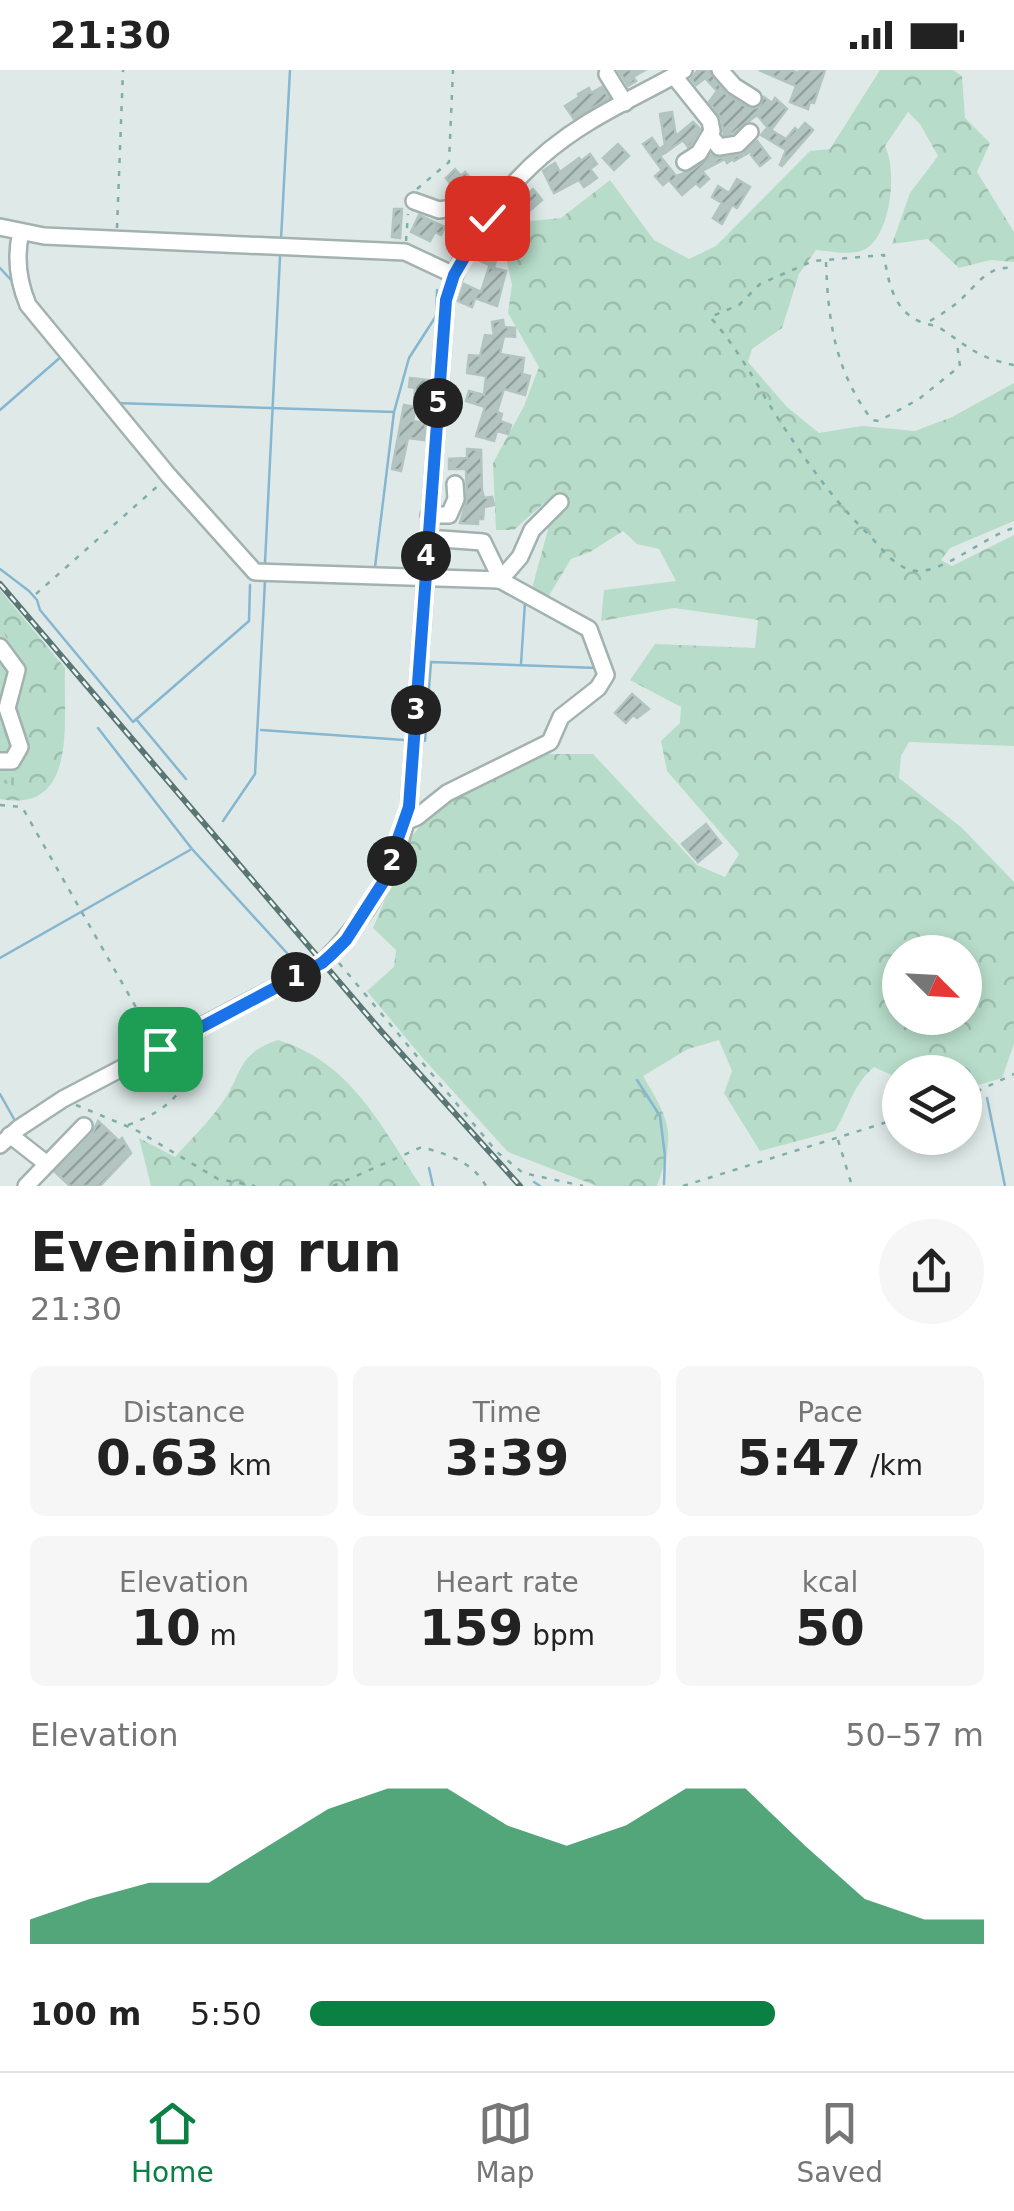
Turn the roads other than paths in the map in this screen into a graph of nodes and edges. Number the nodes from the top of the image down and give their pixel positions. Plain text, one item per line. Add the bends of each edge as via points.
1 (720, 70) edge
2 (679, 73) edge
3 (607, 74) dead end
4 (752, 98) dead end
5 (625, 103) junction
6 (710, 135) junction
7 (685, 162) dead end
8 (749, 162) dead end
9 (414, 201) dead end
10 (487, 218) junction
11 (0, 227) edge
12 (21, 232) junction
13 (454, 275) junction
14 (455, 484) dead end
15 (560, 502) dead end
16 (429, 515) junction
17 (428, 538) junction
18 (424, 578) junction
19 (499, 580) junction
20 (0, 647) edge
21 (0, 762) edge
22 (406, 821) junction
23 (84, 1126) dead end
24 (5, 1140) edge
25 (46, 1164) junction
26 (26, 1186) edge

1 - 4 street
2 - 5 street
2 - 6 street via 710,121
3 - 5 street
5 - 10 street via 537,160
6 - 7 street
6 - 8 street via 720,146 744,138
9 - 10 street via 439,210 467,206
10 - 13 street
11 - 12 street
12 - 13 street via 406,252
12 - 18 street via 19,276 28,305 255,572
13 - 16 street via 446,300
14 - 16 street via 454,521
15 - 19 street
16 - 17 street
17 - 18 street
17 - 19 street via 483,542
18 - 19 street
18 - 22 street
19 - 22 street via 589,630 606,675 562,717 550,742
20 - 21 street via 17,670 7,708 20,747 12,761
22 - 24 street via 382,884 346,940 322,963 63,1099
23 - 25 street
24 - 25 street
25 - 26 street

